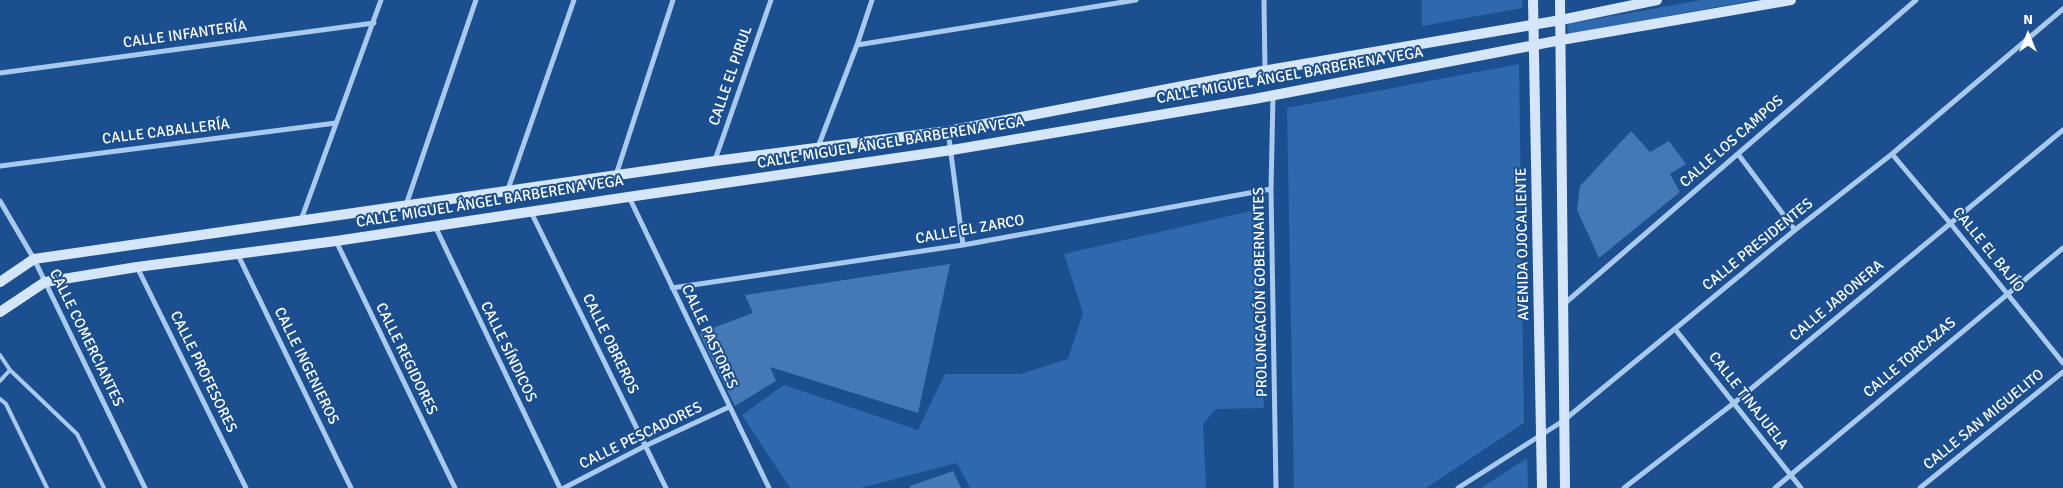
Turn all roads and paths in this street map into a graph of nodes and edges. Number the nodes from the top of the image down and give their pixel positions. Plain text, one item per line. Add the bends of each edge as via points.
1 (381, 0) edge
2 (476, 0) edge
3 (574, 0) edge
4 (673, 0) edge
5 (771, 0) edge
6 (872, 0) edge
7 (1136, 0) edge
8 (1264, 0) edge
9 (1533, 0) edge
10 (1560, 0) edge
11 (1657, 0) edge
12 (1791, 0) edge
13 (1916, 0) edge
14 (2063, 9) edge
15 (1561, 20) junction
16 (374, 22) junction
17 (1533, 24) junction
18 (1561, 40) junction
19 (857, 45) junction
20 (1534, 46) junction
21 (1265, 71) junction
22 (0, 73) edge
23 (1273, 95) junction
24 (336, 122) junction
25 (2063, 130) edge
26 (948, 131) junction
27 (818, 148) junction
28 (952, 150) junction
29 (1738, 154) junction
30 (1892, 154) junction
31 (715, 161) junction
32 (0, 166) edge
33 (616, 176) junction
34 (1271, 189) junction
35 (507, 192) junction
36 (628, 196) junction
37 (0, 201) edge
38 (405, 206) junction
39 (531, 212) junction
40 (301, 220) junction
41 (1951, 224) junction
42 (434, 226) junction
43 (1795, 230) junction
44 (336, 241) junction
45 (963, 245) junction
46 (2063, 248) edge
47 (238, 255) junction
48 (34, 259) junction
49 (137, 267) junction
50 (0, 282) edge
51 (45, 282) junction
52 (672, 288) junction
53 (2007, 293) junction
54 (1564, 304) junction
55 (0, 312) edge
56 (1675, 329) junction
57 (0, 355) edge
58 (2063, 363) edge
59 (10, 370) junction
60 (2063, 372) edge
61 (0, 381) edge
62 (0, 399) edge
63 (1734, 403) junction
64 (729, 407) junction
65 (1563, 421) junction
66 (1541, 434) junction
67 (646, 446) junction
68 (1790, 475) junction
69 (47, 488) edge
70 (104, 488) edge
71 (145, 488) edge
72 (246, 488) edge
73 (351, 488) edge
74 (455, 488) edge
75 (560, 488) edge
76 (564, 488) edge
77 (666, 488) edge
78 (769, 488) edge
79 (1276, 488) edge
80 (1458, 488) edge
81 (1542, 488) edge
82 (1565, 488) edge
83 (1624, 488) edge
84 (1775, 488) edge
85 (1800, 488) edge
86 (1920, 488) edge

1 - 16 street
2 - 38 street
3 - 35 street
4 - 33 street
5 - 31 street, CALLE EL PIRUL
6 - 19 street
7 - 19 street
8 - 21 street
9 - 17 street, AVENIDA OJOCALIENTE
10 - 15 street
11 - 15 street, CALLE MIGUEL ÁNGEL BARBERENA VEGA
12 - 18 street, CALLE MIGUEL ÁNGEL BARBERENA VEGA
13 - 29 street, CALLE LOS CAMPOS
14 - 30 street, CALLE PRESIDENTES
15 - 17 street, CALLE MIGUEL ÁNGEL BARBERENA VEGA
15 - 18 street
16 - 22 street, CALLE INFANTERÍA
16 - 24 street
17 - 20 street, AVENIDA OJOCALIENTE
17 - 21 street, CALLE MIGUEL ÁNGEL BARBERENA VEGA
18 - 20 street, CALLE MIGUEL ÁNGEL BARBERENA VEGA
18 - 54 street
19 - 27 street
20 - 23 street, CALLE MIGUEL ÁNGEL BARBERENA VEGA
20 - 66 street, AVENIDA OJOCALIENTE
21 - 26 street, CALLE MIGUEL ÁNGEL BARBERENA VEGA
23 - 28 street, CALLE MIGUEL ÁNGEL BARBERENA VEGA
23 - 34 street, PROLONGACIÓN GOBERNANTES
24 - 32 street, CALLE CABALLERÍA
24 - 40 street
25 - 41 street, CALLE JABONERA
26 - 27 street, CALLE MIGUEL ÁNGEL BARBERENA VEGA
26 - 28 street
27 - 31 street, CALLE MIGUEL ÁNGEL BARBERENA VEGA
28 - 36 street, CALLE MIGUEL ÁNGEL BARBERENA VEGA
28 - 45 street
29 - 43 street
29 - 54 street, CALLE LOS CAMPOS
30 - 41 street, CALLE EL BAJÍO
30 - 43 street, CALLE PRESIDENTES
31 - 33 street, CALLE MIGUEL ÁNGEL BARBERENA VEGA
33 - 35 street, CALLE MIGUEL ÁNGEL BARBERENA VEGA
34 - 45 street, CALLE EL ZARCO
34 - 79 street, PROLONGACIÓN GOBERNANTES
35 - 38 street, CALLE MIGUEL ÁNGEL BARBERENA VEGA
36 - 39 street, CALLE MIGUEL ÁNGEL BARBERENA VEGA
36 - 52 street, CALLE PASTORES
37 - 48 street, CALLE COMERCIANTES
38 - 40 street, CALLE MIGUEL ÁNGEL BARBERENA VEGA
39 - 42 street, CALLE MIGUEL ÁNGEL BARBERENA VEGA
39 - 67 street, CALLE OBREROS
40 - 48 street, CALLE MIGUEL ÁNGEL BARBERENA VEGA
41 - 53 street, CALLE EL BAJÍO
41 - 63 street, CALLE JABONERA
42 - 44 street, CALLE MIGUEL ÁNGEL BARBERENA VEGA
42 - 75 street, CALLE SÍNDICOS
43 - 56 street, CALLE PRESIDENTES
44 - 47 street, CALLE MIGUEL ÁNGEL BARBERENA VEGA
44 - 74 street, CALLE REGIDORES
45 - 52 street, CALLE EL ZARCO
46 - 53 street, CALLE TORCAZAS
47 - 49 street, CALLE MIGUEL ÁNGEL BARBERENA VEGA
47 - 73 street, CALLE INGENIEROS
48 - 50 street, CALLE MIGUEL ÁNGEL BARBERENA VEGA
48 - 51 street, CALLE COMERCIANTES
49 - 51 street, CALLE MIGUEL ÁNGEL BARBERENA VEGA
49 - 72 street, CALLE PROFESORES
51 - 55 street, CALLE MIGUEL ÁNGEL BARBERENA VEGA
51 - 71 street, CALLE COMERCIANTES
52 - 64 street, CALLE PASTORES
53 - 58 street, CALLE EL BAJÍO
53 - 68 street, CALLE TORCAZAS
54 - 65 street
56 - 63 street, CALLE TINAJUELA
56 - 65 street, CALLE PRESIDENTES
57 - 59 lane
59 - 61 lane
59 - 70 lane via 77,434
60 - 86 street, CALLE SAN MIGUELITO
62 - 69 lane via 6,404
63 - 68 street, CALLE TINAJUELA
63 - 83 street, CALLE JABONERA
64 - 67 street, CALLE PESCADORES
64 - 78 street, CALLE PASTORES
65 - 66 street, CALLE PRESIDENTES
65 - 82 street
66 - 80 street, CALLE PRESIDENTES
66 - 81 street, AVENIDA OJOCALIENTE
67 - 76 street, CALLE PESCADORES
67 - 77 street, CALLE OBREROS
68 - 84 street, CALLE TORCAZAS
68 - 85 street, CALLE TINAJUELA

